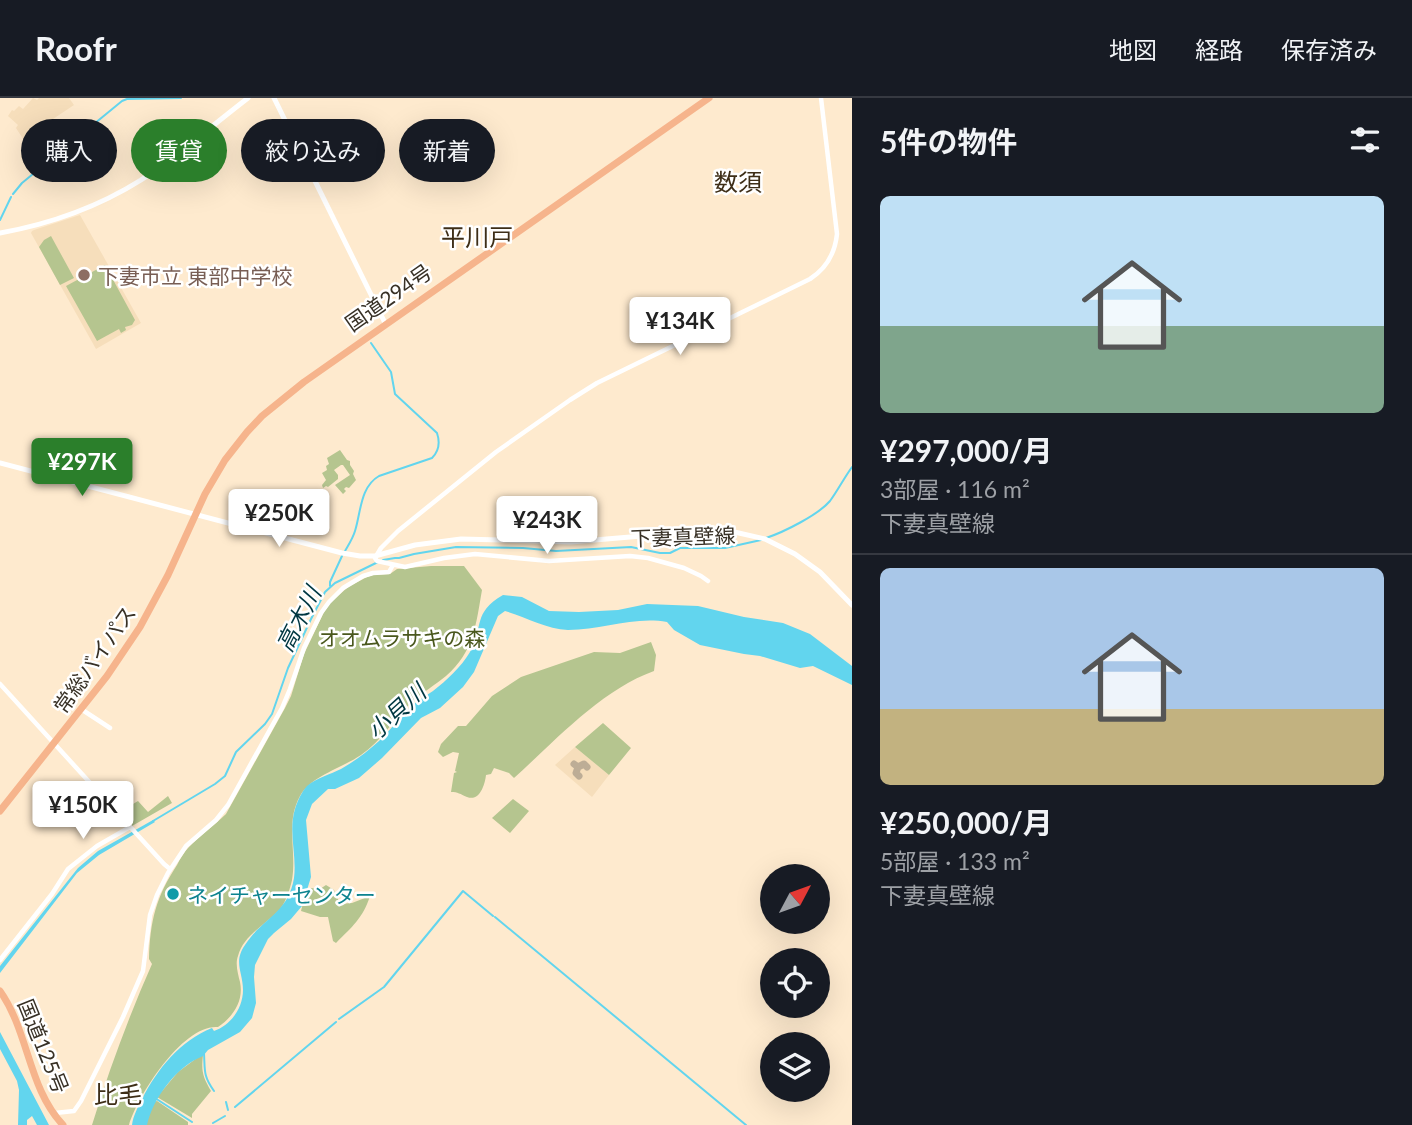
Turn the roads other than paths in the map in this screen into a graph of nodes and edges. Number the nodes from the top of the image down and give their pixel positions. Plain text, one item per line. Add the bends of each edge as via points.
1 (248, 98) edge
2 (274, 98) edge
3 (703, 98) edge
4 (709, 98) edge
5 (821, 98) edge
6 (0, 233) edge
7 (385, 323) junction
8 (0, 463) edge
9 (194, 514) junction
10 (177, 546) joint
11 (378, 560) junction
12 (393, 565) junction
13 (708, 581) dead end
14 (852, 605) edge
15 (0, 684) edge
16 (81, 709) junction
17 (110, 728) dead end
18 (52, 742) junction
19 (0, 805) edge
20 (0, 811) edge
21 (131, 828) junction
22 (170, 869) junction
23 (0, 960) edge
24 (0, 991) edge
25 (55, 1114) junction
26 (63, 1125) edge
27 (68, 1125) edge

1 - 6 main road via 155,170 117,193 68,215
2 - 7 main road
3 - 7 highway, 国道294号
4 - 7 highway, 国道294号
5 - 11 street via 836,234 833,253 823,269 577,395 492,455 398,531
7 - 9 highway, 国道294号 via 262,416 225,460
8 - 9 main road, 下妻真壁線
9 - 10 highway, 国道294号
9 - 11 main road, 下妻真壁線
9 - 16 highway, 常総バイパス via 140,627
10 - 18 highway, 常総バイパス via 130,637
11 - 12 street
11 - 14 main road, 下妻真壁線 via 415,545 461,539 570,542 739,532 791,551
12 - 13 street via 475,554 548,561 630,556 684,568
12 - 22 street via 389,572 351,583 329,602 304,648 282,708 228,805
15 - 18 street
16 - 17 street
16 - 18 highway, 常総バイパス
18 - 19 highway, 常総バイパス
18 - 20 highway, 常総バイパス
18 - 21 street
21 - 22 street
21 - 23 street via 68,869
22 - 25 street via 153,905 144,965 123,1017 77,1107
24 - 25 highway, 国道125号 via 15,1016 44,1099
25 - 26 highway, 国道125号
25 - 27 highway, 国道125号

